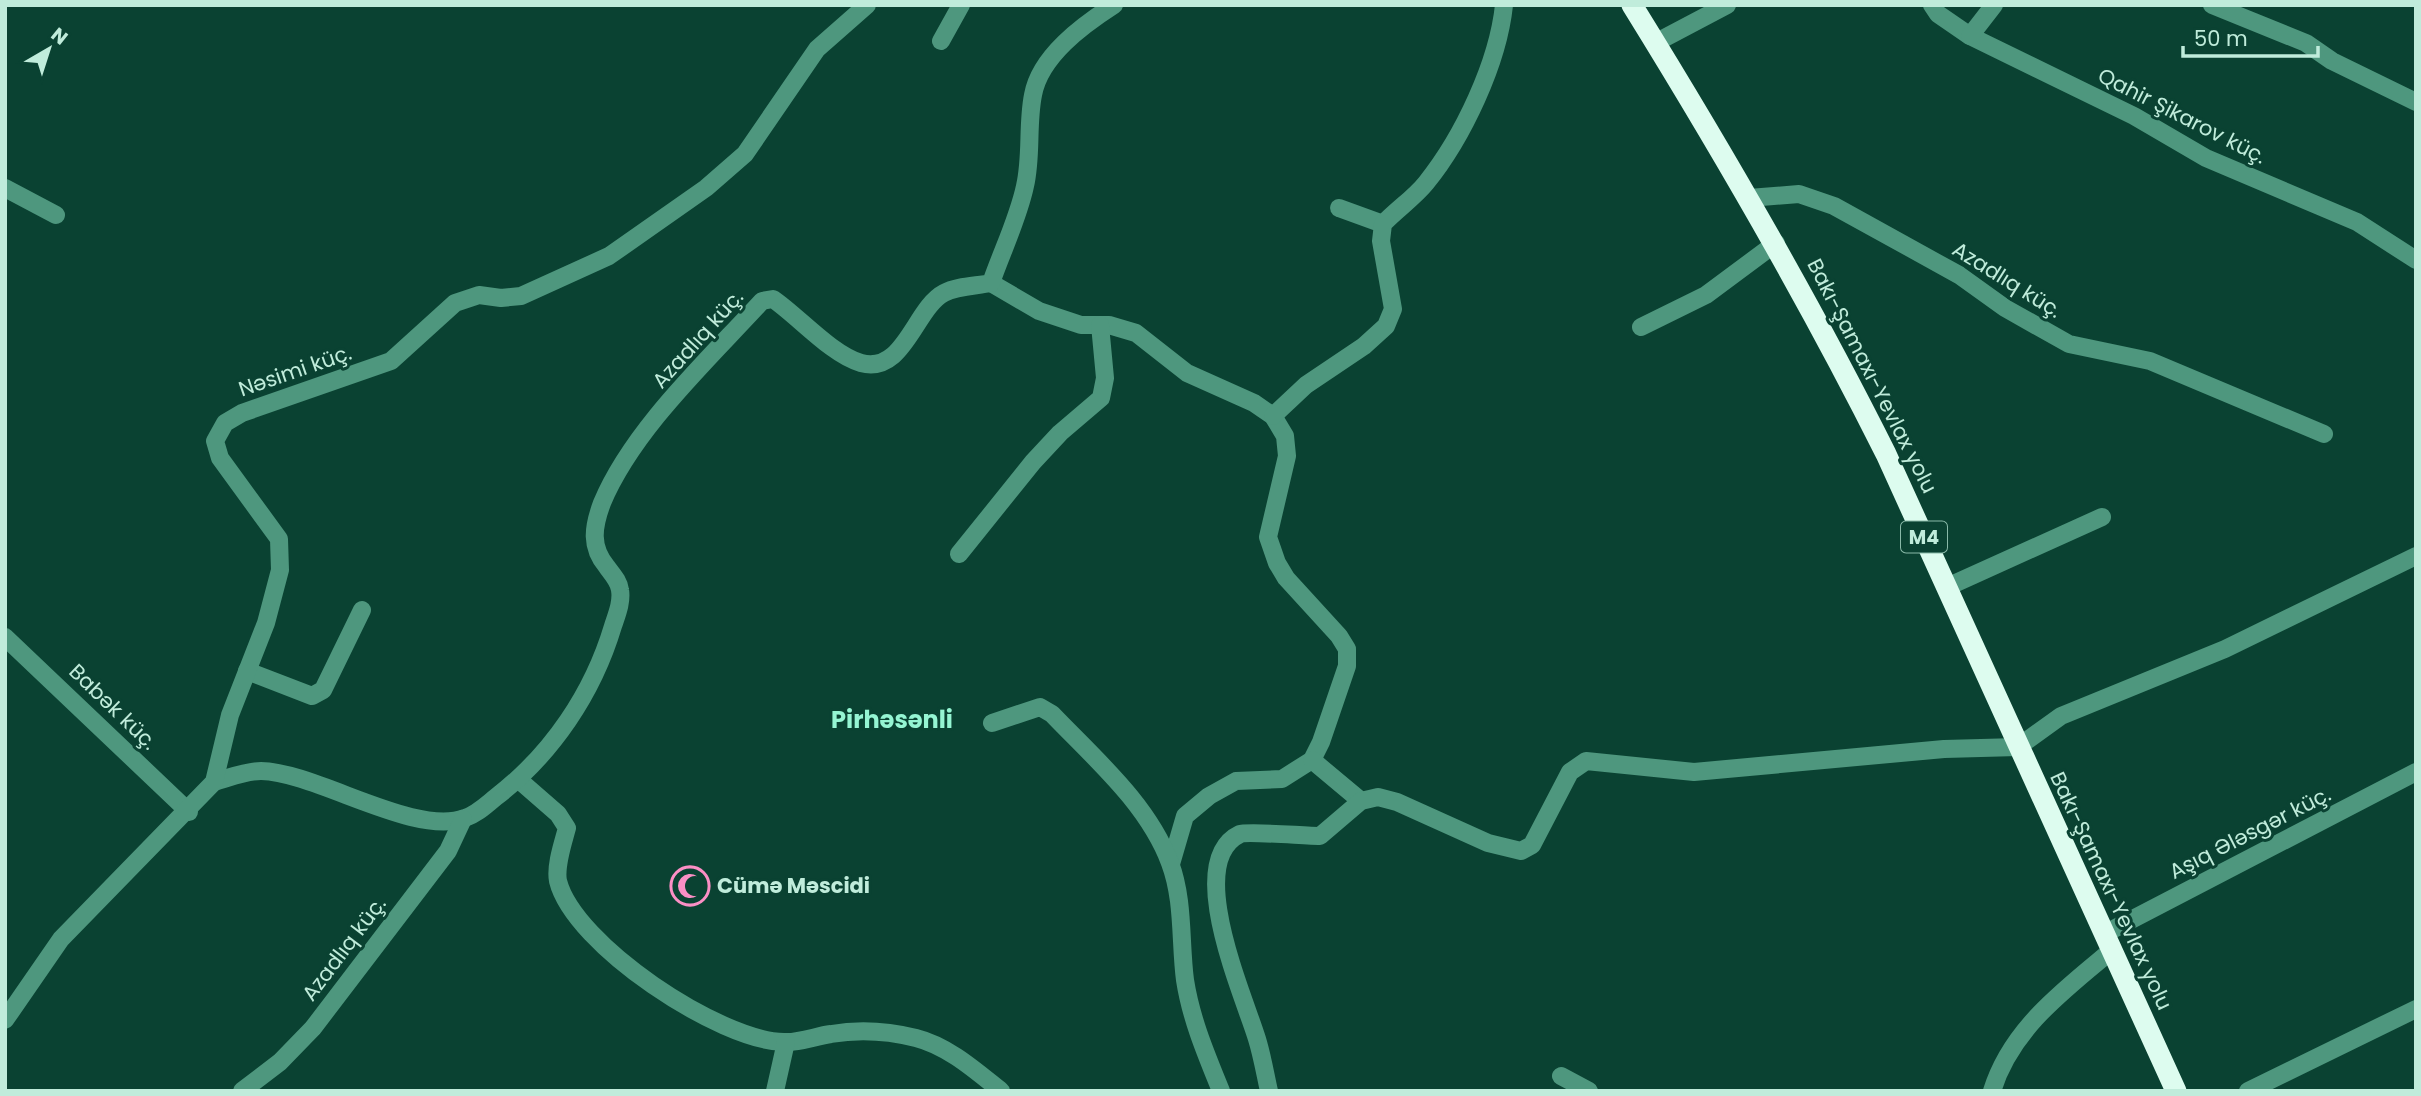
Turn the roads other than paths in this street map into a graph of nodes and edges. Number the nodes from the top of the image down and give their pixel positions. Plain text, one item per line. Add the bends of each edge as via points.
1 (867, 5) edge
2 (961, 5) edge
3 (1114, 5) edge
4 (1504, 5) edge
5 (1632, 5) edge
6 (1727, 5) edge
7 (1933, 5) edge
8 (1994, 5) edge
9 (2212, 5) edge
10 (1970, 36) junction
11 (941, 41) dead end
12 (1655, 43) junction
13 (2416, 102) edge
14 (5, 188) edge
15 (1749, 198) junction
16 (1339, 208) dead end
17 (57, 215) dead end
18 (1383, 224) junction
19 (1776, 243) junction
20 (2416, 260) edge
21 (991, 283) junction
22 (1100, 325) junction
23 (1641, 327) dead end
24 (1273, 415) junction
25 (2324, 434) dead end
26 (2102, 517) dead end
27 (958, 554) dead end
28 (2416, 556) edge
29 (1947, 587) junction
30 (362, 610) dead end
31 (5, 637) edge
32 (247, 671) junction
33 (992, 723) dead end
34 (2018, 747) junction
35 (1312, 760) junction
36 (2416, 772) edge
37 (519, 780) junction
38 (215, 782) junction
39 (1361, 801) junction
40 (189, 812) junction
41 (463, 819) junction
42 (1171, 864) junction
43 (2108, 942) junction
44 (2416, 1009) edge
45 (5, 1020) edge
46 (786, 1042) junction
47 (1561, 1076) dead end
48 (242, 1091) edge
49 (775, 1091) edge
50 (1001, 1091) edge
51 (1221, 1091) edge
52 (1269, 1091) edge
53 (1589, 1091) edge
54 (1992, 1091) edge
55 (2176, 1091) edge
56 (2248, 1091) edge

1 - 32 street, Nəsimi küç. via 817,48 745,154 706,188 609,256 521,296 479,295 455,303 391,361 225,423 215,441 220,458 279,539 280,570
2 - 11 street
3 - 21 street via 1094,18 1041,73 1033,95 1025,188
4 - 18 street via 1496,54 1483,87 1426,184
5 - 12 highway, Bakı-Şamaxı-Yevlax yolu / M4
6 - 12 street
7 - 10 street, Qahir Şikarov küç. via 1938,14
8 - 10 street
9 - 13 street via 2306,43
10 - 20 street, Qahir Şikarov küç. via 2134,116 2206,158 2357,222
12 - 15 highway, Bakı-Şamaxı-Yevlax yolu / M4
14 - 17 street
15 - 19 highway, Bakı-Şamaxı-Yevlax yolu / M4
15 - 25 street, Azadlıq küç. via 1800,194 1834,206 1959,275 2004,308 2069,344 2150,361
16 - 18 street
18 - 24 street via 1381,241 1394,309 1386,326
19 - 23 street via 1706,295
19 - 29 highway, Bakı-Şamaxı-Yevlax yolu / M4 via 1844,368
21 - 22 street via 1038,311 1080,325
21 - 37 street, Azadlıq küç. via 944,293 932,302 906,341 878,362 862,363 773,299 762,301 619,466 595,525 594,544 620,587 620,603 602,663 562,730
22 - 24 street via 1136,333 1186,373
22 - 27 street via 1105,378 1101,398 1033,462
24 - 35 street via 1285,436 1287,456 1268,537 1286,578 1347,649 1348,666
26 - 29 street
28 - 34 street via 2225,649 2061,716
29 - 34 highway, Bakı-Şamaxı-Yevlax yolu / M4
30 - 32 street via 323,690 312,696
31 - 40 street, Babək küç.
32 - 38 street, Nəsimi küç. via 230,715
33 - 42 street via 1041,707 1052,714 1128,794
34 - 39 street via 1944,749 1694,772 1586,761 1570,772 1532,845 1521,851 1488,843 1397,802 1378,797
34 - 43 highway, Bakı-Şamaxı-Yevlax yolu / M4
35 - 39 street
35 - 42 street via 1282,779 1236,781 1209,796 1185,816
36 - 43 street, Aşıq Ələsgər küç.
37 - 41 street, Azadlıq küç.
37 - 46 street via 558,814 567,828 558,879 567,899 604,946 677,1002 726,1028
38 - 40 street, Nəsimi küç.
38 - 41 street via 261,771 394,812
39 - 52 street via 1320,836 1242,833 1225,845 1216,874 1223,937 1258,1041
40 - 45 street, Nəsimi küç. via 61,939
41 - 48 street, Azadlıq küç. via 448,851 313,1028 280,1062
42 - 51 street via 1191,1014
43 - 54 street, Aşıq Ələsgər küç. via 2015,1042 2000,1065
43 - 55 highway, Bakı-Şamaxı-Yevlax yolu / M4
44 - 56 street
46 - 49 street
46 - 50 street via 874,1030 919,1039 964,1061
47 - 53 street

